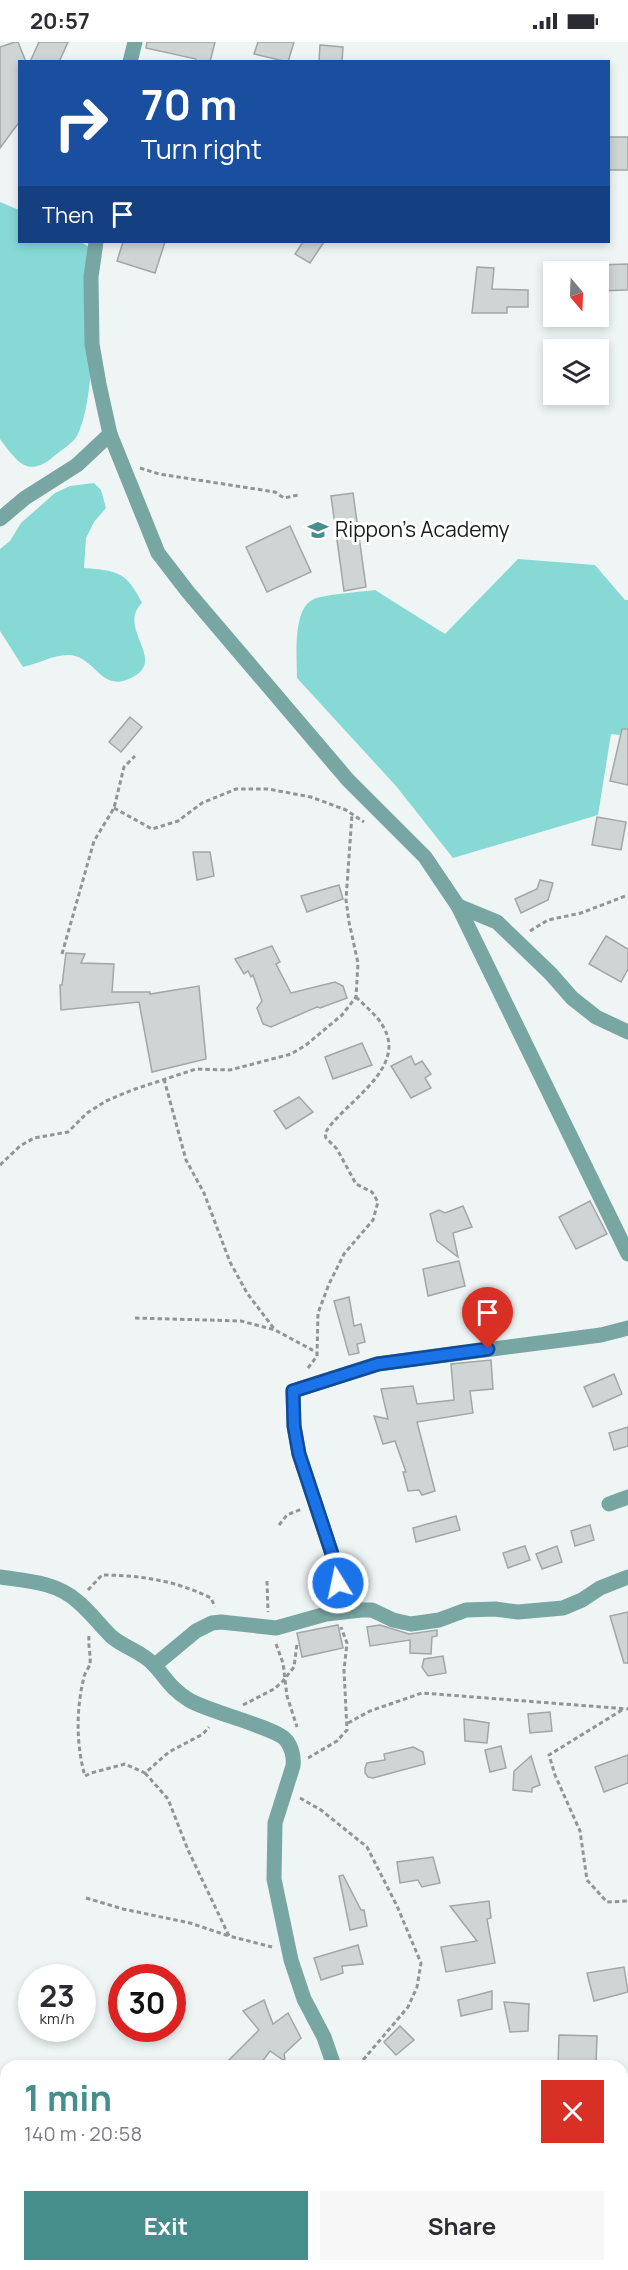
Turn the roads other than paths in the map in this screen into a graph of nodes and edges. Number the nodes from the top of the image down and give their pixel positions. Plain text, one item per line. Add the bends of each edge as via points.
1 (135, 42) edge
2 (130, 60) edge
3 (96, 243) edge
4 (110, 434) junction
5 (0, 519) edge
6 (458, 906) junction
7 (628, 1032) edge
8 (628, 1254) edge
9 (628, 1328) edge
10 (628, 1497) edge
11 (609, 1504) dead end
12 (0, 1576) edge
13 (628, 1577) edge
14 (337, 1612) junction
15 (154, 1665) junction
16 (332, 2060) edge

1 - 2 street
3 - 4 street via 91,278 92,344
4 - 5 street via 77,465
4 - 6 street via 158,553 348,780 425,857
6 - 7 street via 497,922 572,998 596,1017
6 - 8 street
9 - 14 street via 601,1335 378,1364 293,1391 296,1440 338,1576
10 - 11 street
12 - 15 street via 45,1583 68,1593 113,1637
13 - 14 street via 563,1608 518,1612 466,1610 439,1620 411,1624 372,1610
14 - 15 street via 270,1628 212,1623 196,1630
15 - 16 street via 170,1686 190,1700 286,1740 294,1759 275,1823 273,1865 287,1942 304,1999

